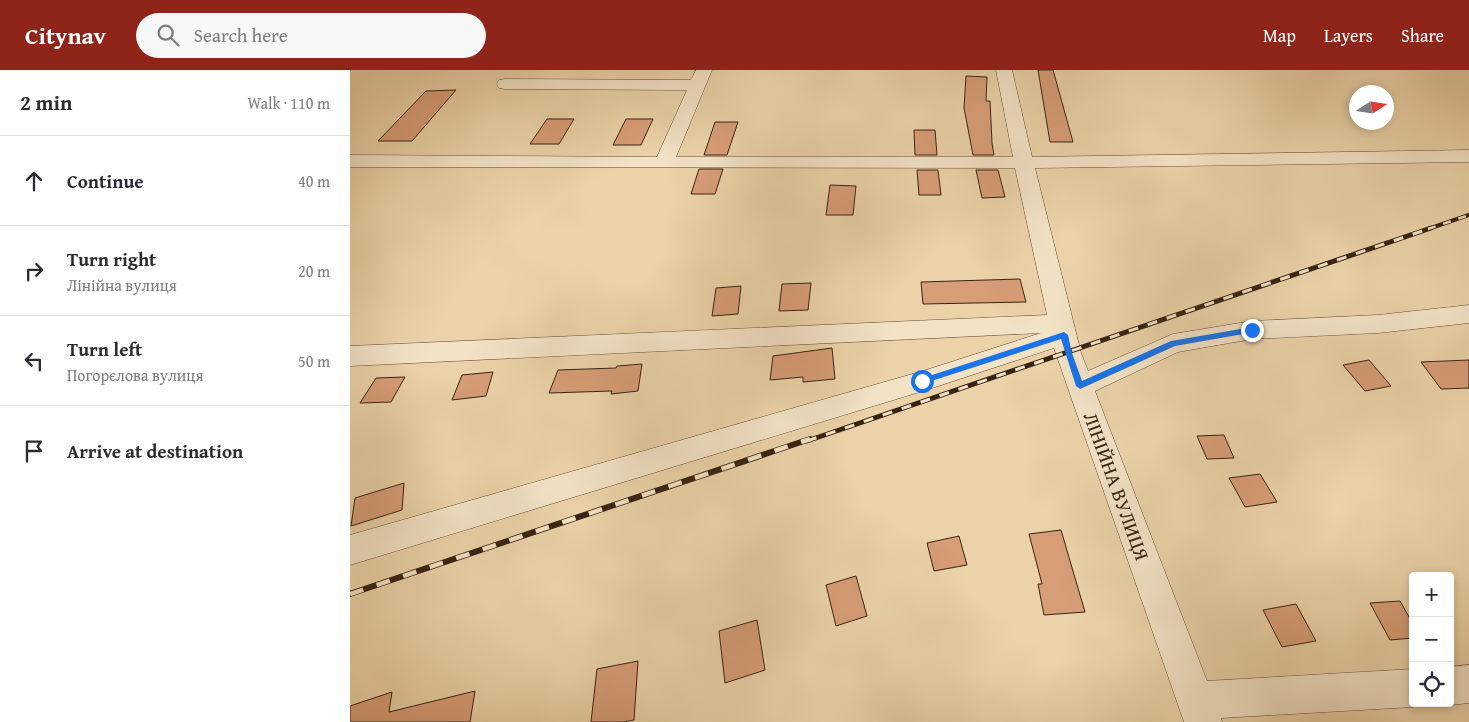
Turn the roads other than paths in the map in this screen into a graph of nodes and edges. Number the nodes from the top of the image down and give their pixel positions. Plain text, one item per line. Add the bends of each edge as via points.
1 (1004, 70) edge
2 (701, 78) edge
3 (505, 84) dead end
4 (1469, 156) edge
5 (350, 161) edge
6 (664, 162) junction
7 (1024, 164) junction
8 (1469, 314) edge
9 (1063, 329) junction
10 (350, 356) edge
11 (1080, 386) junction
12 (350, 550) edge
13 (1469, 684) edge
14 (1454, 686) edge
15 (1409, 688) edge
16 (1199, 712) edge

1 - 7 street, ЛІНІЙНА ВУЛИЦЯ
2 - 3 street
2 - 6 street
4 - 7 street
5 - 6 street
6 - 7 street
7 - 9 street, ЛІНІЙНА ВУЛИЦЯ
8 - 11 street via 1378,324 1252,330 1173,343
9 - 10 street
9 - 11 street, ЛІНІЙНА ВУЛИЦЯ
9 - 12 street via 922,381
11 - 16 street, ЛІНІЙНА ВУЛИЦЯ
13 - 14 street
15 - 16 street

